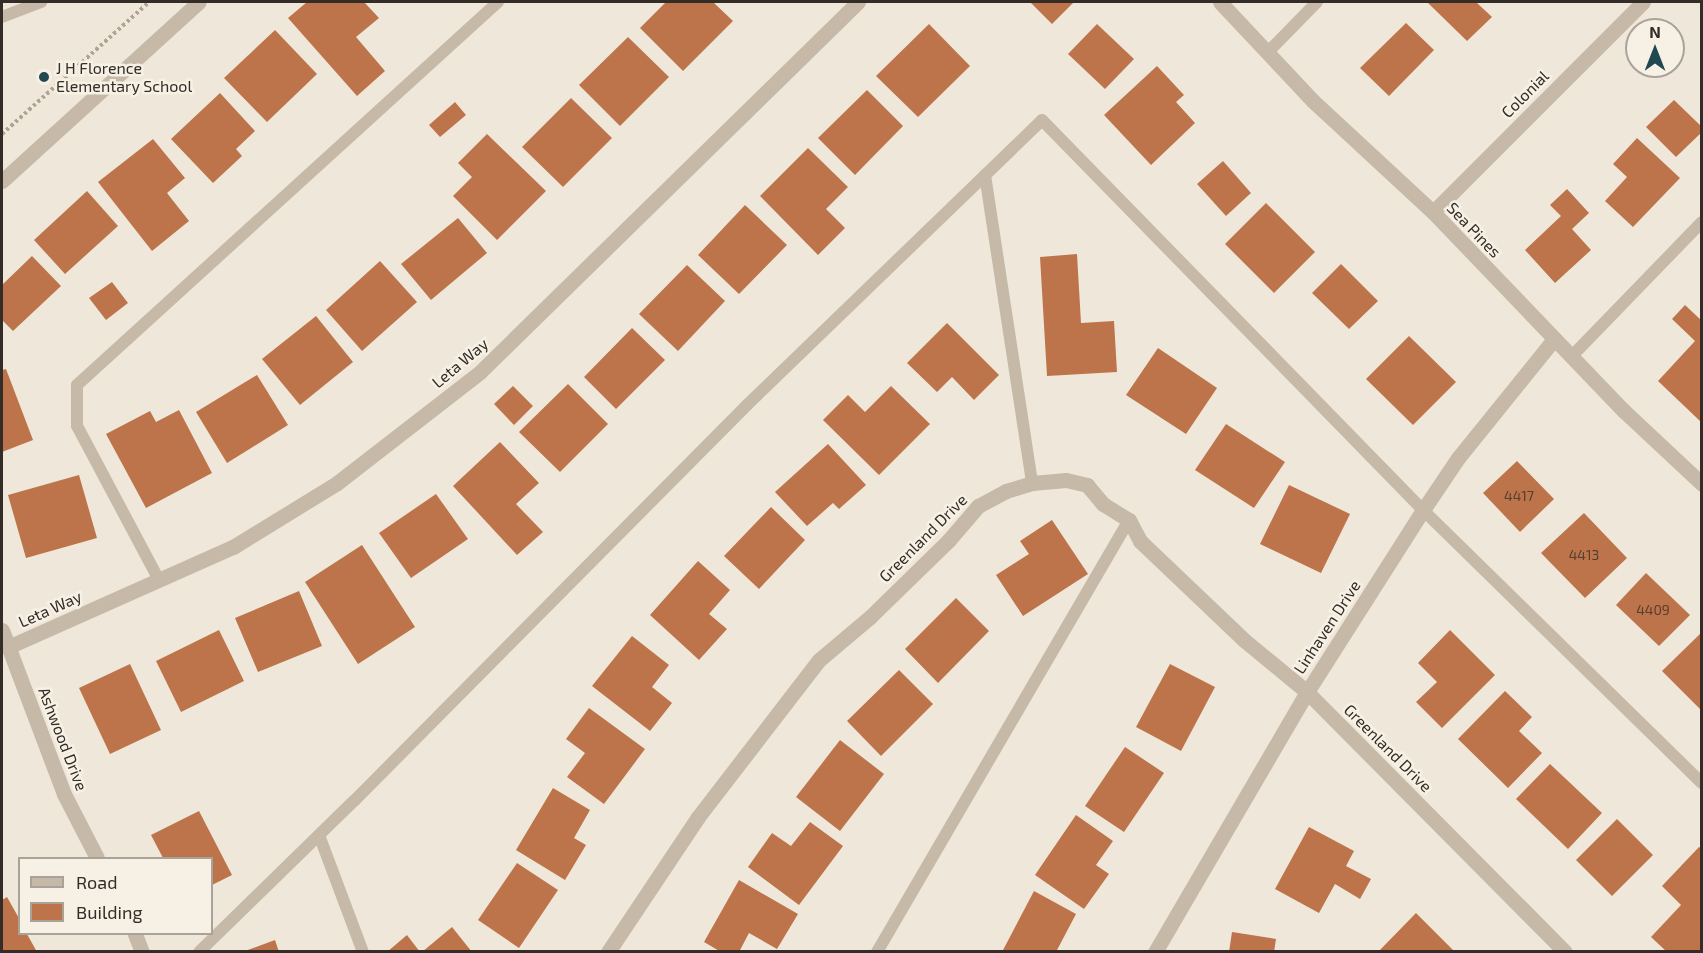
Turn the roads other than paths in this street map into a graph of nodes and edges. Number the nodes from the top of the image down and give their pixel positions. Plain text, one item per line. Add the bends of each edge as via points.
1 (41, 2) edge
2 (199, 2) edge
3 (498, 2) edge
4 (858, 2) edge
5 (1220, 2) edge
6 (1317, 2) edge
7 (1643, 2) edge
8 (2, 17) edge
9 (1268, 52) junction
10 (985, 175) junction
11 (2, 181) edge
12 (1433, 212) junction
13 (1701, 222) edge
14 (1554, 339) junction
15 (1571, 357) junction
16 (1032, 483) junction
17 (1701, 484) edge
18 (1423, 510) junction
19 (1129, 520) junction
20 (159, 580) junction
21 (2, 630) edge
22 (8, 647) junction
23 (1307, 692) junction
24 (1701, 783) edge
25 (319, 835) junction
26 (96, 857) edge
27 (136, 935) edge
28 (142, 951) edge
29 (199, 951) edge
30 (363, 951) edge
31 (608, 951) edge
32 (877, 951) edge
33 (1155, 951) edge
34 (1565, 951) edge

1 - 8 lane
2 - 11 street
3 - 20 lane via 77,385 77,426
4 - 20 street, Leta Way via 480,372 337,483 233,547
5 - 9 street, Sea Pines
6 - 9 lane
7 - 12 street, Colonial
9 - 12 street, Sea Pines via 1313,101
10 - 16 lane
10 - 18 lane via 1042,120
10 - 25 lane via 747,405
12 - 14 street, Sea Pines
13 - 15 lane
14 - 15 street, Sea Pines
14 - 18 street, Linhaven Drive via 1458,458
15 - 17 street, Sea Pines
16 - 19 street, Greenland Drive via 1066,480 1087,485 1103,504
16 - 31 street, Greenland Drive via 1006,490 978,506 870,617 819,660 698,817
18 - 23 street, Linhaven Drive
18 - 24 lane
19 - 23 street, Greenland Drive via 1140,541 1244,640
19 - 32 lane
20 - 22 street, Leta Way
21 - 22 street, Ashwood Drive
22 - 26 street, Ashwood Drive via 64,794
23 - 33 street, Linhaven Drive
23 - 34 street, Greenland Drive
25 - 29 lane
25 - 30 lane
27 - 28 street

